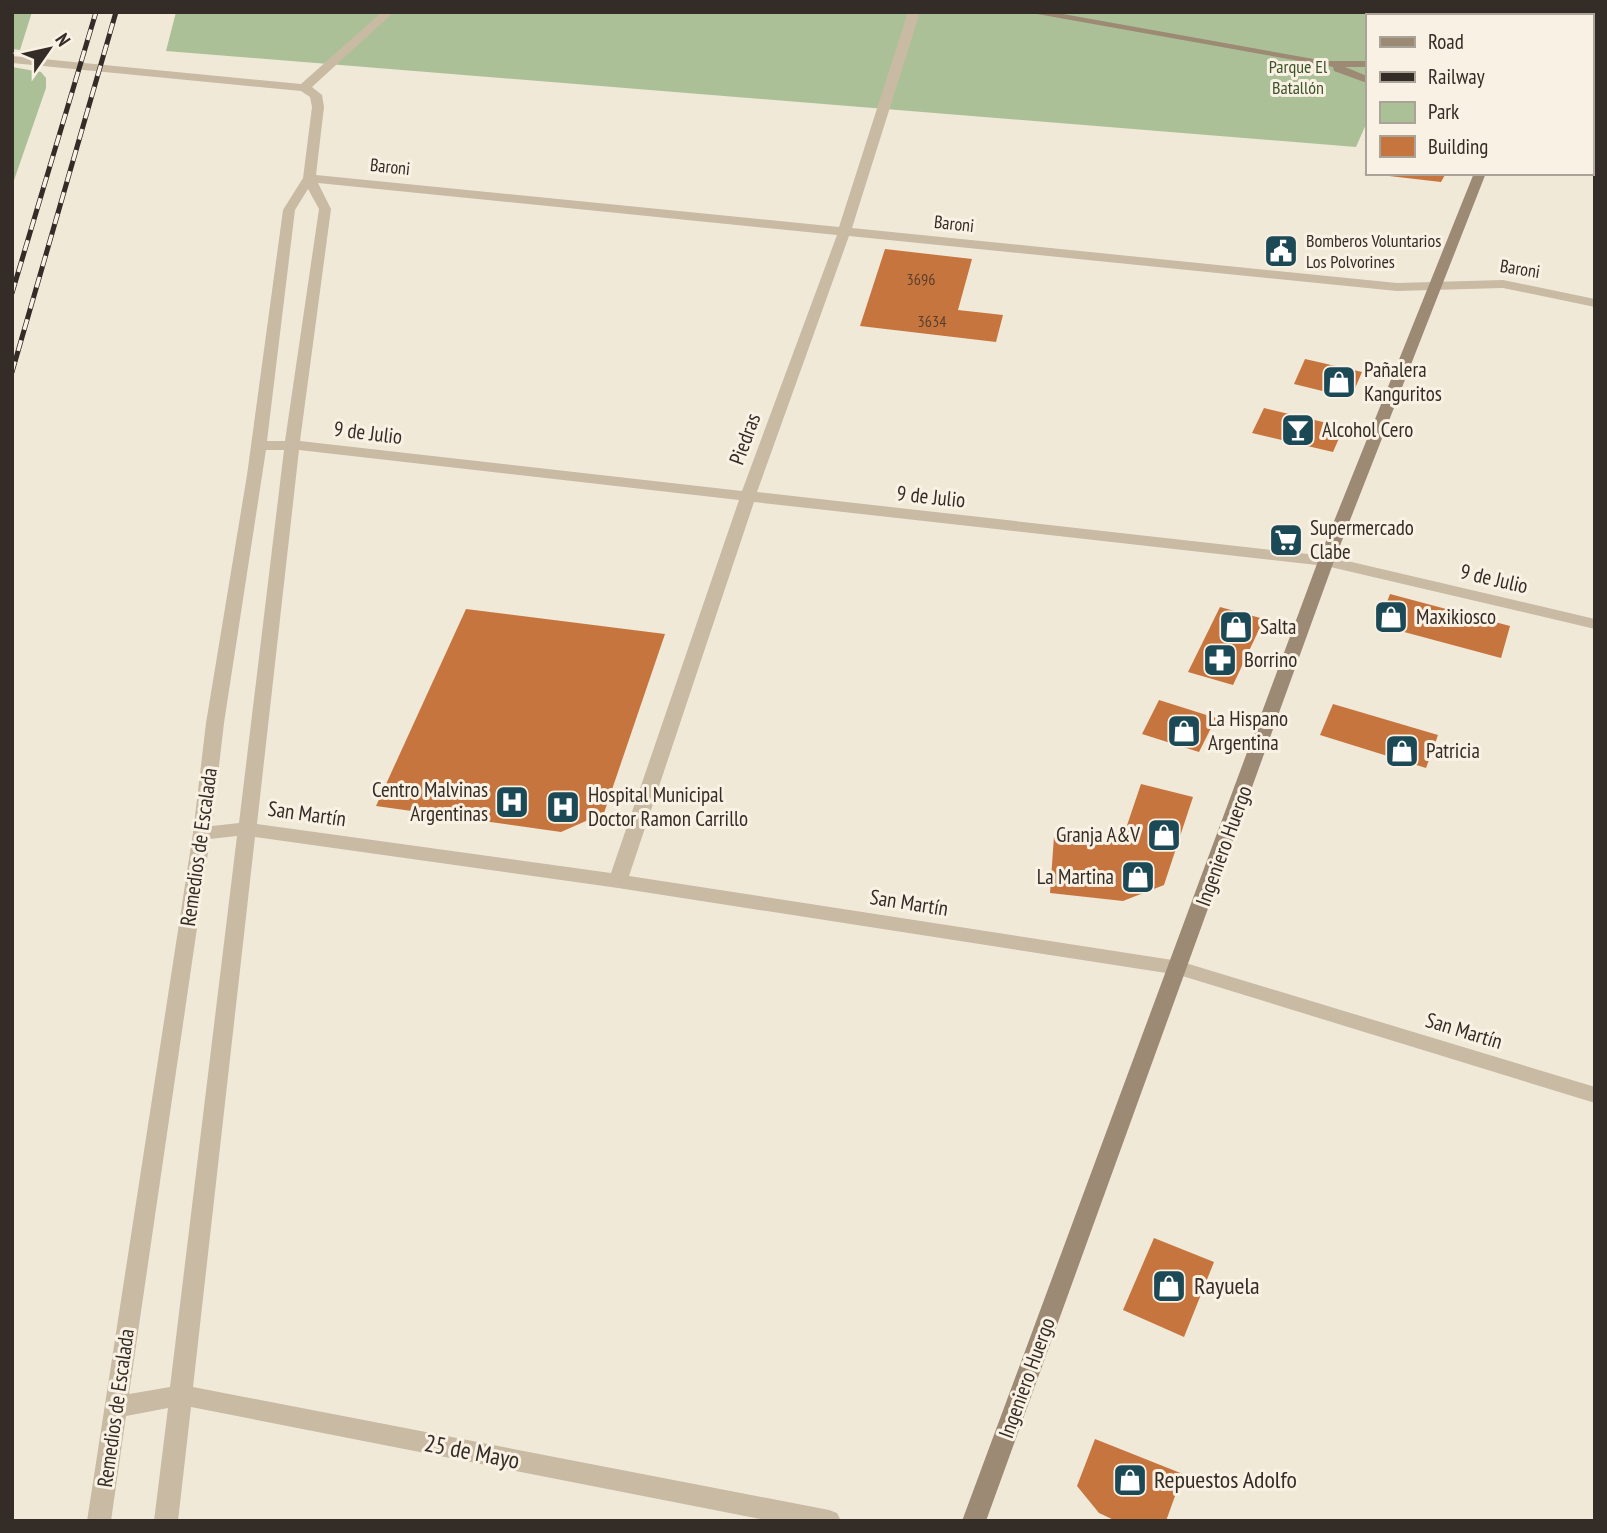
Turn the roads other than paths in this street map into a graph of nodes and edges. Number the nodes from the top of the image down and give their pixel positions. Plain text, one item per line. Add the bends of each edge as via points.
1 (389, 12) edge
2 (914, 12) edge
3 (1031, 12) edge
4 (12, 59) edge
5 (1325, 64) junction
6 (1366, 64) edge
7 (1366, 80) edge
8 (304, 88) junction
9 (1479, 175) edge
10 (309, 178) junction
11 (844, 233) junction
12 (1436, 285) junction
13 (1595, 303) edge
14 (292, 445) junction
15 (257, 446) junction
16 (747, 499) junction
17 (1326, 561) junction
18 (1595, 624) edge
19 (247, 829) junction
20 (202, 833) junction
21 (618, 881) junction
22 (1180, 968) junction
23 (1595, 1095) edge
24 (181, 1395) junction
25 (116, 1407) junction
26 (99, 1521) edge
27 (166, 1521) edge
28 (829, 1521) edge
29 (974, 1521) edge

1 - 8 street
2 - 11 street, Piedras
3 - 5 street
4 - 8 street
5 - 6 street
5 - 7 street
8 - 10 street, Remedios de Escalada via 316,95 318,107
9 - 12 street, Ingeniero Huergo
10 - 11 street, Baroni
10 - 14 street, Remedios de Escalada via 325,209
10 - 15 street, Remedios de Escalada via 289,210
11 - 12 street, Baroni via 1396,287
11 - 16 street, Piedras
12 - 13 street, Baroni via 1503,284
12 - 17 street, Ingeniero Huergo
14 - 15 street, 9 de Julio
14 - 16 street, 9 de Julio
14 - 19 street, Remedios de Escalada
15 - 20 street, Remedios de Escalada
16 - 17 street, 9 de Julio
16 - 21 street, Piedras
17 - 18 street, 9 de Julio
17 - 22 street, Ingeniero Huergo
19 - 20 street, San Martín
19 - 21 street, San Martín
19 - 24 street, Remedios de Escalada
20 - 25 street, Remedios de Escalada
21 - 22 street, San Martín
22 - 23 street, San Martín
22 - 29 street, Ingeniero Huergo
24 - 25 street, 25 de Mayo
24 - 27 street, Remedios de Escalada
24 - 28 street, 25 de Mayo
25 - 26 street, Remedios de Escalada

